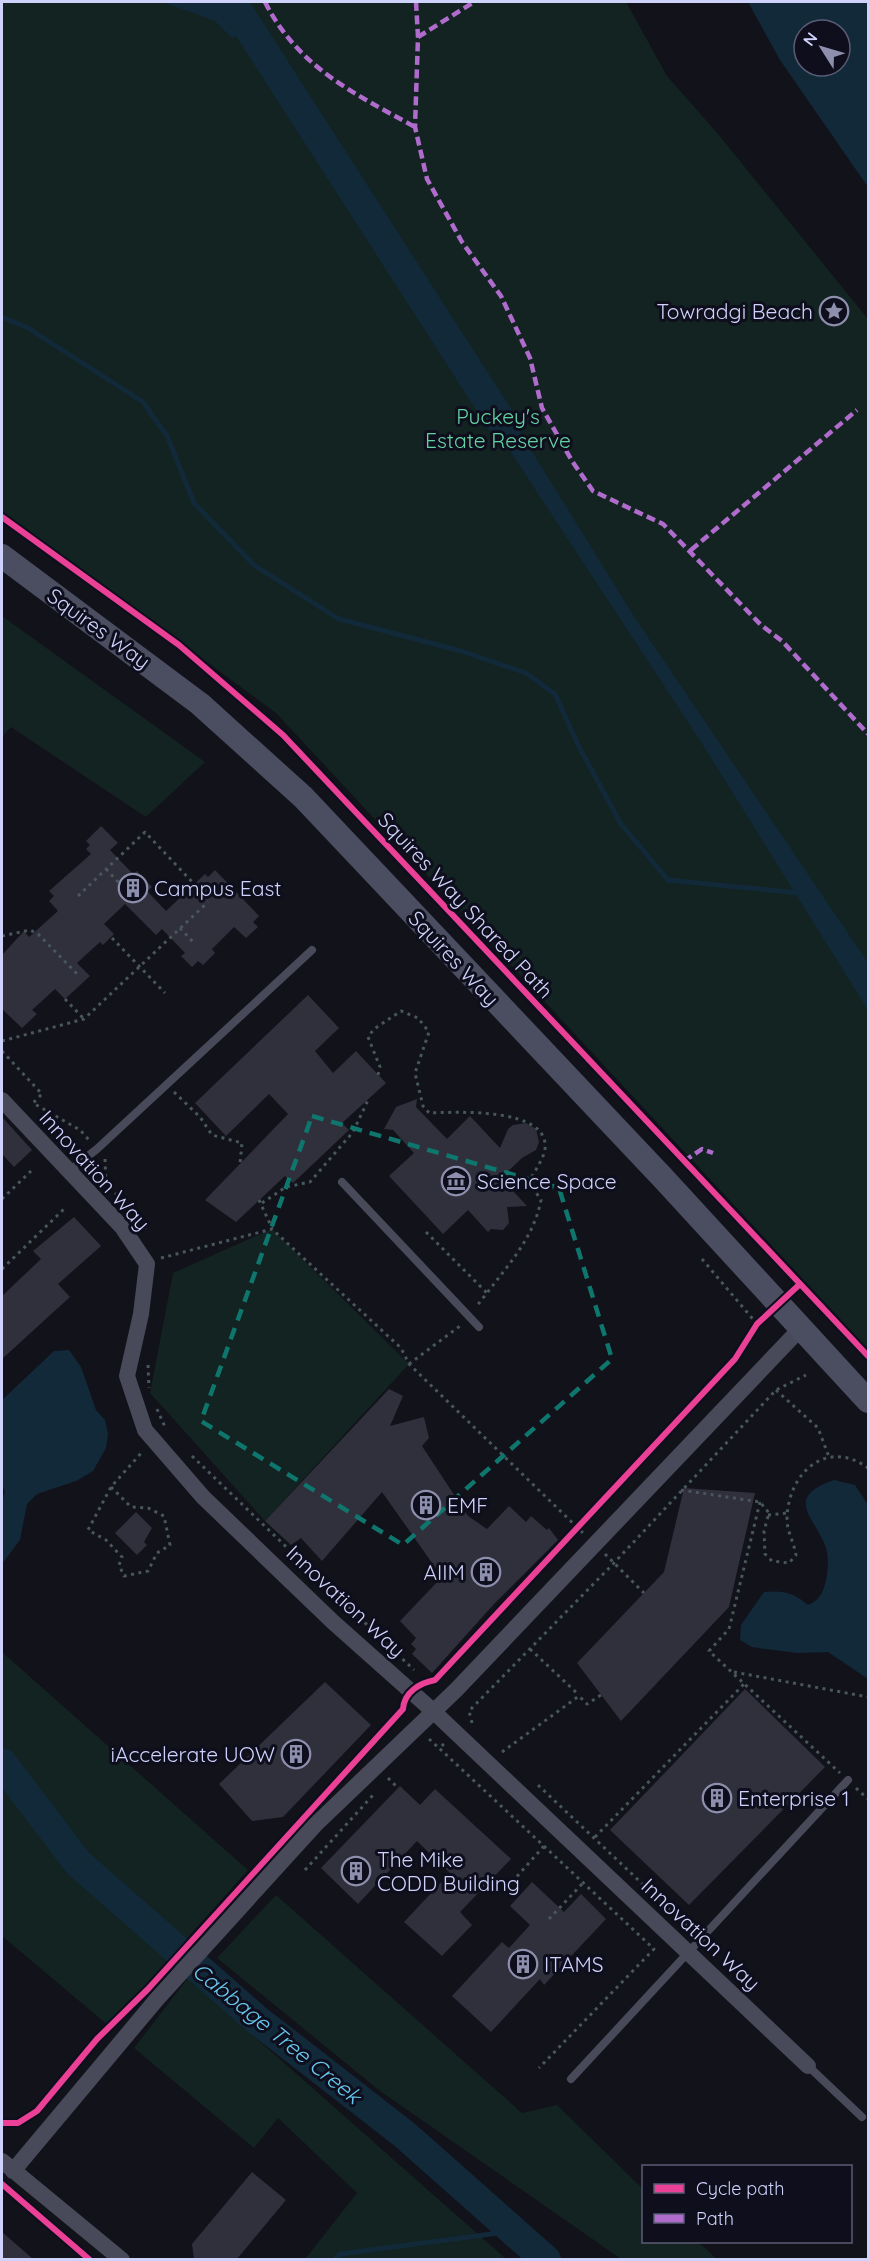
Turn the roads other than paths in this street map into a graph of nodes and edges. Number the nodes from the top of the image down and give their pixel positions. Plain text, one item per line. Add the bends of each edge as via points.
1 (2, 556) edge
2 (312, 950) dead end
3 (2, 1100) edge
4 (69, 1171) junction
5 (342, 1182) dead end
6 (479, 1327) dead end
7 (801, 1328) junction
8 (868, 1401) edge
9 (434, 1711) junction
10 (848, 1780) road end
11 (687, 1952) junction
12 (808, 2066) joint
13 (571, 2079) dead end
14 (862, 2117) dead end
15 (7, 2166) edge
16 (122, 2259) edge

1 - 7 main road, Squires Way via 200,704 303,797
2 - 4 lane
3 - 4 street, Innovation Way
4 - 9 street, Innovation Way via 122,1227 147,1264 127,1376 145,1430 203,1497 333,1622
5 - 6 lane
7 - 8 main road, Squires Way
7 - 9 street
9 - 11 street, Innovation Way
9 - 15 street via 336,1803
10 - 11 lane
11 - 12 street, Innovation Way
11 - 13 lane
12 - 14 lane
15 - 16 street

